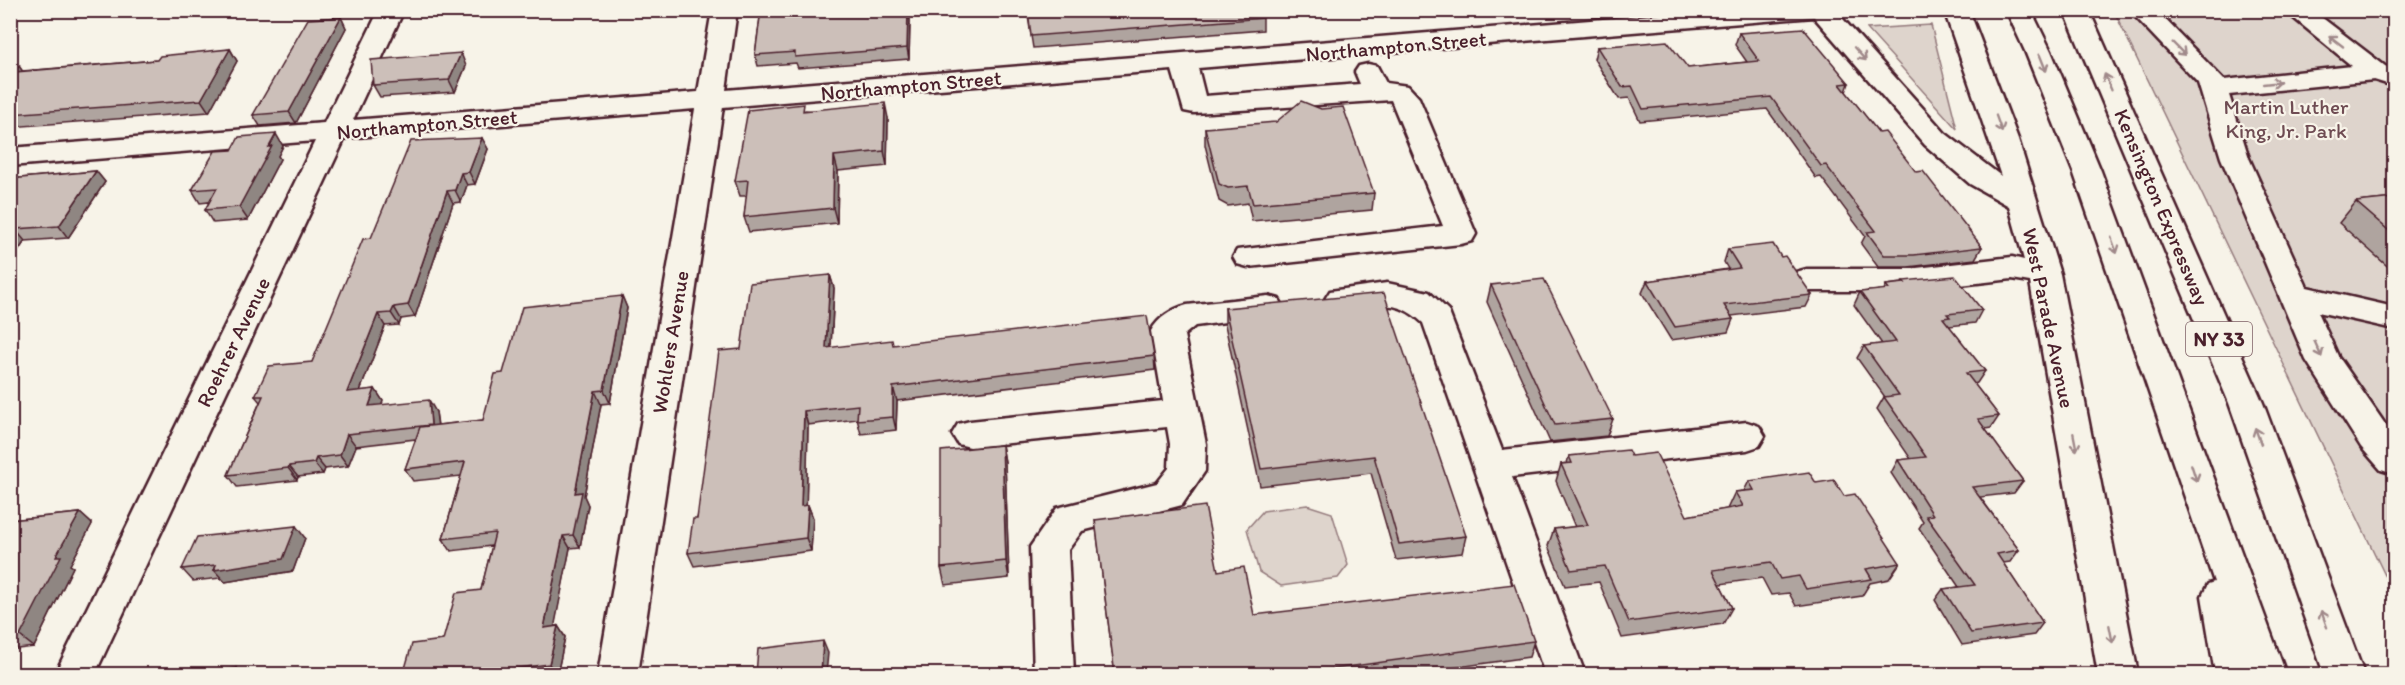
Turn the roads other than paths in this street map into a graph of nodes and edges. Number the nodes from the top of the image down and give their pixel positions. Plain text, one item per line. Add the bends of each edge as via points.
1 (392, 10) edge
2 (725, 10) edge
3 (1812, 10) edge
4 (1821, 10) edge
5 (1956, 10) edge
6 (2018, 10) edge
7 (2076, 10) edge
8 (2141, 10) edge
9 (2296, 10) edge
10 (1359, 49) junction
11 (1183, 63) junction
12 (2385, 75) edge
13 (2214, 89) junction
14 (1376, 91) junction
15 (709, 101) junction
16 (334, 132) junction
17 (10, 157) edge
18 (2022, 201) junction
19 (1248, 257) dead end
20 (2044, 274) junction
21 (1807, 280) dead end
22 (2294, 295) junction
23 (2394, 318) edge
24 (1182, 412) junction
25 (970, 434) dead end
26 (1747, 436) dead end
27 (2394, 460) edge
28 (1490, 465) junction
29 (2209, 520) junction
30 (75, 675) edge
31 (618, 675) edge
32 (1054, 675) edge
33 (1565, 675) edge
34 (2118, 675) edge
35 (2235, 675) edge
36 (2266, 675) edge
37 (2344, 675) edge

1 - 16 main road, Roehrer Avenue
2 - 15 main road, Wohlers Avenue
3 - 10 main road, Northampton Street
4 -> 18 main road, West Parade Avenue via 1935,139 1980,177
5 -> 18 main road
6 -> 29 main road, NY 33 via 2087,171
37 -> 7 main road, Kensington Expressway / NY 33 via 2246,403
8 -> 13 main road via 2211,81
12 -> 9 main road
10 - 11 main road, Northampton Street
10 - 14 main road
11 - 14 main road via 1194,105
11 - 15 main road, Northampton Street
13 -> 12 main road
13 - 22 main road via 2235,158
14 - 19 main road via 1398,92 1405,98 1461,234
15 - 16 main road, Northampton Street
15 - 31 main road, Wohlers Avenue
16 - 17 main road, Northampton Street
16 - 30 main road, Roehrer Avenue
18 - 20 main road, West Parade Avenue
20 - 21 main road via 2012,268 1908,280
20 -> 34 main road, West Parade Avenue
22 - 23 main road
22 -> 27 main road via 2323,360 2373,437
24 - 25 main road
24 - 28 main road via 1167,331 1187,316 1387,294 1418,300 1437,318
24 - 32 main road via 1188,444 1187,471 1170,495 1070,519 1049,547
26 - 28 main road
28 - 33 main road
29 - 35 main road
29 - 36 main road, NY 33

